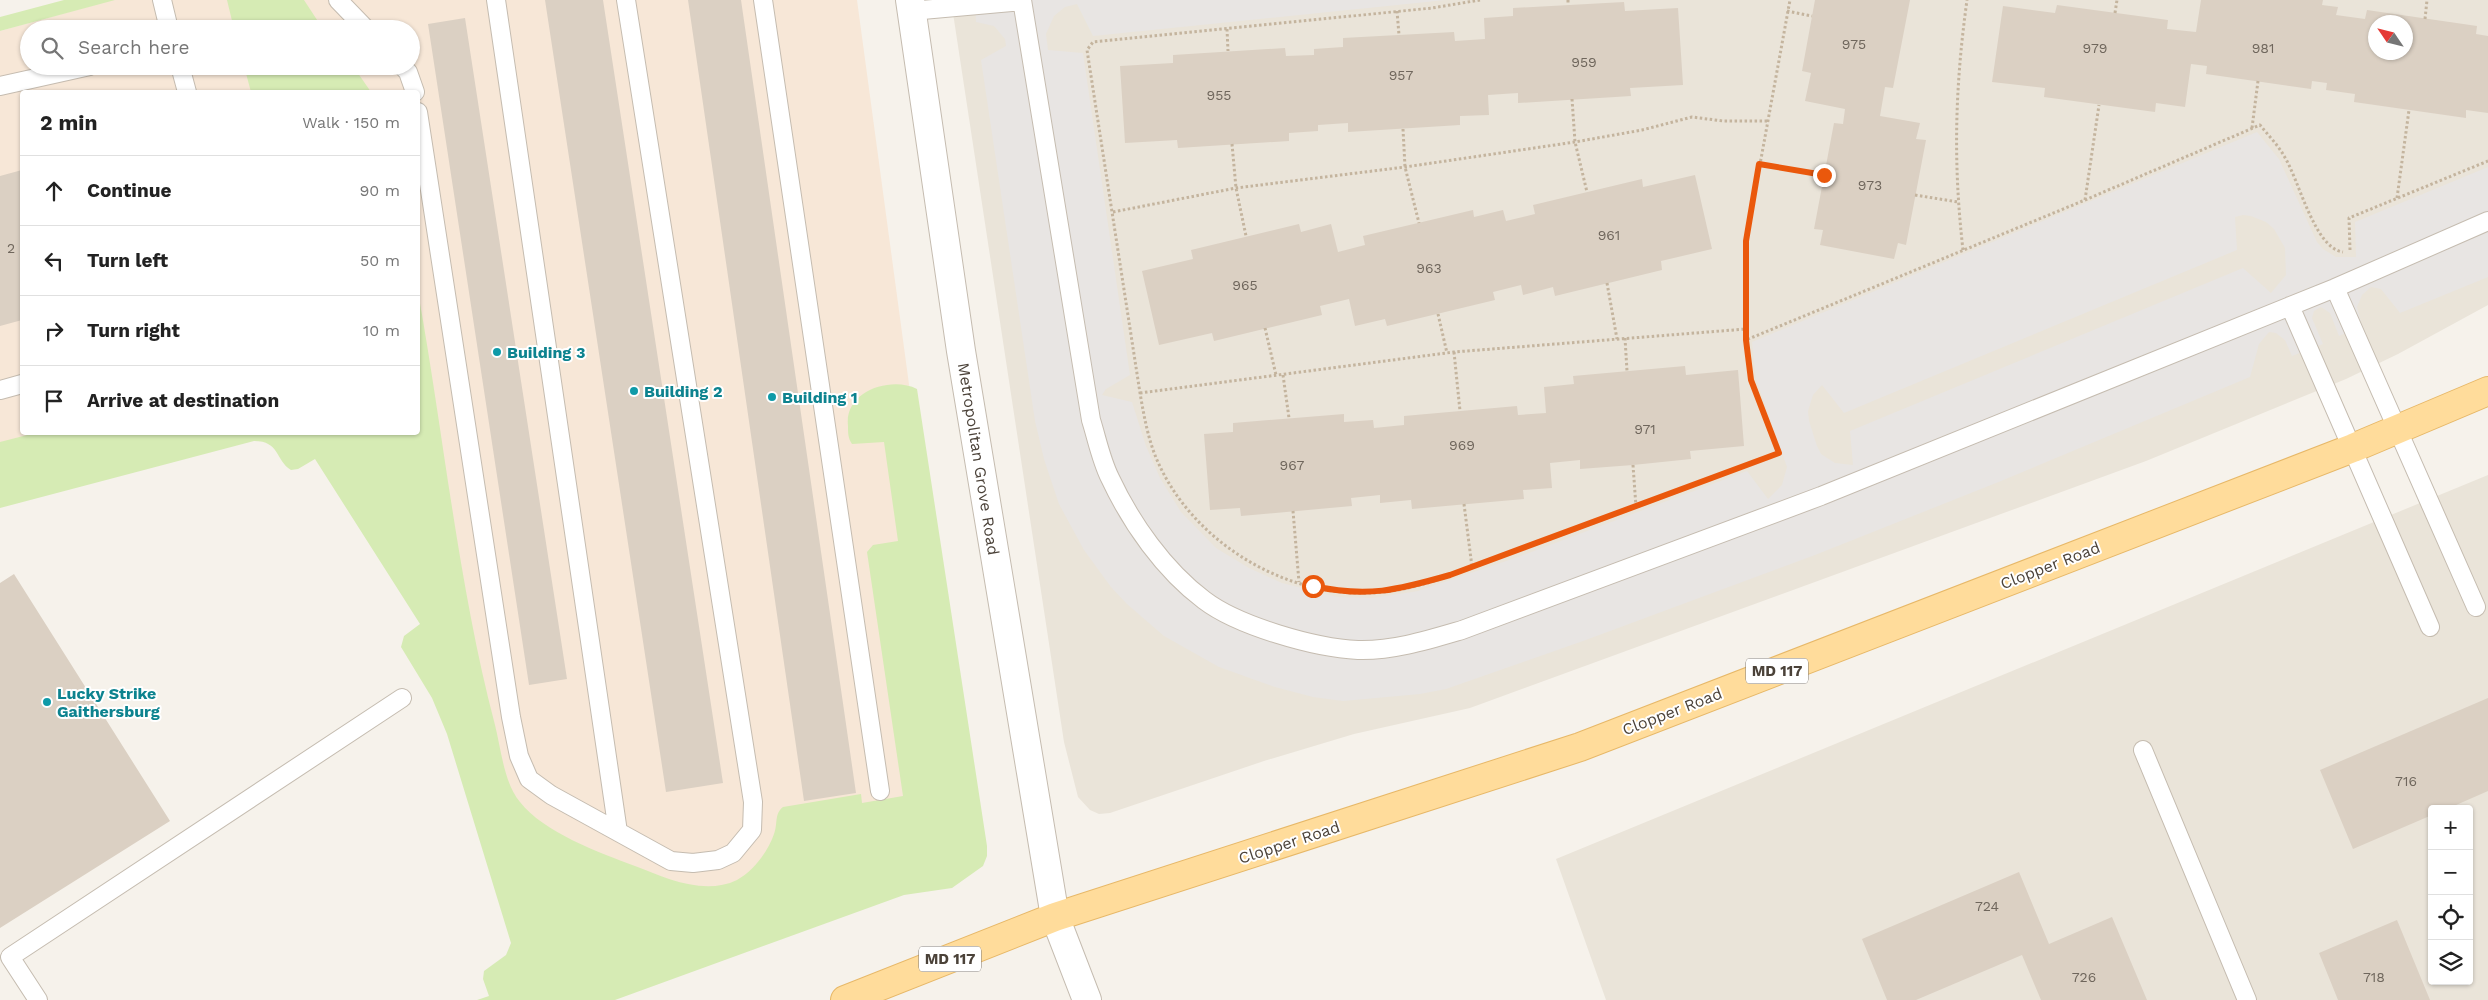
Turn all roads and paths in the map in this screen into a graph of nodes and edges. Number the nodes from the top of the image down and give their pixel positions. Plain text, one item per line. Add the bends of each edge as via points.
1 (162, 0) edge
2 (338, 0) edge
3 (496, 0) edge
4 (626, 0) edge
5 (763, 0) edge
6 (1022, 0) edge
7 (1480, 0) edge
8 (1568, 0) edge
9 (1790, 0) edge
10 (1967, 0) edge
11 (2117, 0) edge
12 (2427, 0) edge
13 (1568, 5) dead end
14 (911, 6) edge
15 (1397, 11) junction
16 (1787, 12) junction
17 (2115, 13) dead end
18 (1812, 16) dead end
19 (2425, 19) dead end
20 (167, 20) edge
21 (357, 20) edge
22 (1228, 29) junction
23 (1399, 35) dead end
24 (1228, 51) dead end
25 (50, 75) edge
26 (182, 75) edge
27 (409, 75) edge
28 (2258, 81) dead end
29 (0, 86) edge
30 (186, 90) edge
31 (413, 90) edge
32 (1572, 99) dead end
33 (2099, 105) dead end
34 (2409, 110) dead end
35 (1767, 121) junction
36 (420, 125) edge
37 (2252, 128) junction
38 (1403, 129) dead end
39 (1575, 142) junction
40 (1232, 144) dead end
41 (2488, 160) edge
42 (1759, 164) junction
43 (1405, 167) junction
44 (1824, 175) dead end
45 (1236, 188) junction
46 (1587, 192) dead end
47 (1915, 195) dead end
48 (2397, 198) junction
49 (2085, 200) junction
50 (1958, 202) junction
51 (1113, 212) junction
52 (2488, 221) edge
53 (1419, 222) dead end
54 (1246, 236) dead end
55 (1963, 250) junction
56 (1607, 283) dead end
57 (2335, 288) junction
58 (2290, 306) junction
59 (1438, 314) dead end
60 (1265, 328) dead end
61 (1746, 329) junction
62 (1617, 338) junction
63 (1625, 338) junction
64 (1746, 340) junction
65 (1454, 352) junction
66 (1447, 353) junction
67 (1627, 371) dead end
68 (1276, 375) junction
69 (1283, 375) junction
70 (20, 385) edge
71 (0, 390) edge
72 (2488, 391) edge
73 (1140, 393) junction
74 (1460, 411) dead end
75 (1289, 418) dead end
76 (2398, 429) junction
77 (2353, 448) junction
78 (1633, 465) dead end
79 (1464, 504) dead end
80 (1636, 507) junction
81 (1293, 511) dead end
82 (1472, 567) junction
83 (1299, 582) junction
84 (2476, 607) dead end
85 (2430, 627) dead end
86 (402, 698) dead end
87 (2143, 750) dead end
88 (880, 791) dead end
89 (618, 832) junction
90 (1055, 917) junction
91 (5, 961) edge
92 (38, 1000) edge
93 (846, 1000) edge
94 (1087, 1000) edge
95 (2246, 1000) edge

1 - 20 lane
2 - 21 lane
3 - 89 lane
4 - 89 lane via 753,802 752,830 733,853 718,860 671,861
5 - 88 lane
6 - 14 lane
6 - 58 lane via 1091,420 1109,476 1134,522 1167,565 1204,601 1250,624 1308,643 1358,650 1407,646 1462,630 1821,496
7 - 15 path
8 - 13 path
9 - 16 path
10 - 50 path via 1955,108
11 - 17 path
12 - 19 path
14 - 90 street, Metropolitan Grove Road via 959,342
15 - 22 path
15 - 23 path
16 - 18 path
16 - 35 path
22 - 24 path
22 - 51 path via 1093,42 1087,50
25 - 29 lane
26 - 30 lane
27 - 31 lane
28 - 37 path
32 - 39 path
33 - 49 path
34 - 48 path
35 - 39 path via 1692,118
35 - 42 path
36 - 89 lane via 508,698 520,756 529,779 551,796
37 - 48 path via 2260,125 2284,155 2321,236 2337,251 2350,253 2349,218
37 - 49 path
38 - 43 path
39 - 43 path
39 - 46 path
40 - 45 path
41 - 48 path
42 - 44 path
42 - 61 path via 1746,241
43 - 45 path
43 - 53 path
45 - 51 path
45 - 54 path
47 - 50 path
49 - 55 path
50 - 55 path
51 - 73 path
52 - 57 lane
55 - 64 path
56 - 62 path
57 - 58 lane
57 - 76 lane
58 - 77 lane
59 - 66 path
60 - 68 path
61 - 63 path
61 - 64 path
62 - 63 path
62 - 65 path
63 - 67 path
64 - 80 path via 1751,380 1779,453
65 - 66 path
65 - 74 path
66 - 69 path
68 - 69 path
68 - 73 path
69 - 75 path
70 - 71 lane
72 - 76 main road, Clopper Road / MD 117
73 - 83 path via 1146,428 1157,460 1188,510 1207,532 1253,564
76 - 77 main road, Clopper Road / MD 117
76 - 84 lane
77 - 85 lane
77 - 90 main road, Clopper Road / MD 117 via 1580,748
78 - 80 path
79 - 82 path
80 - 82 path
81 - 83 path
82 - 83 path via 1403,588 1372,593 1341,592
86 - 91 lane
87 - 95 lane
90 - 93 main road, Clopper Road / MD 117
90 - 94 street, Metropolitan Grove Road
91 - 92 lane

